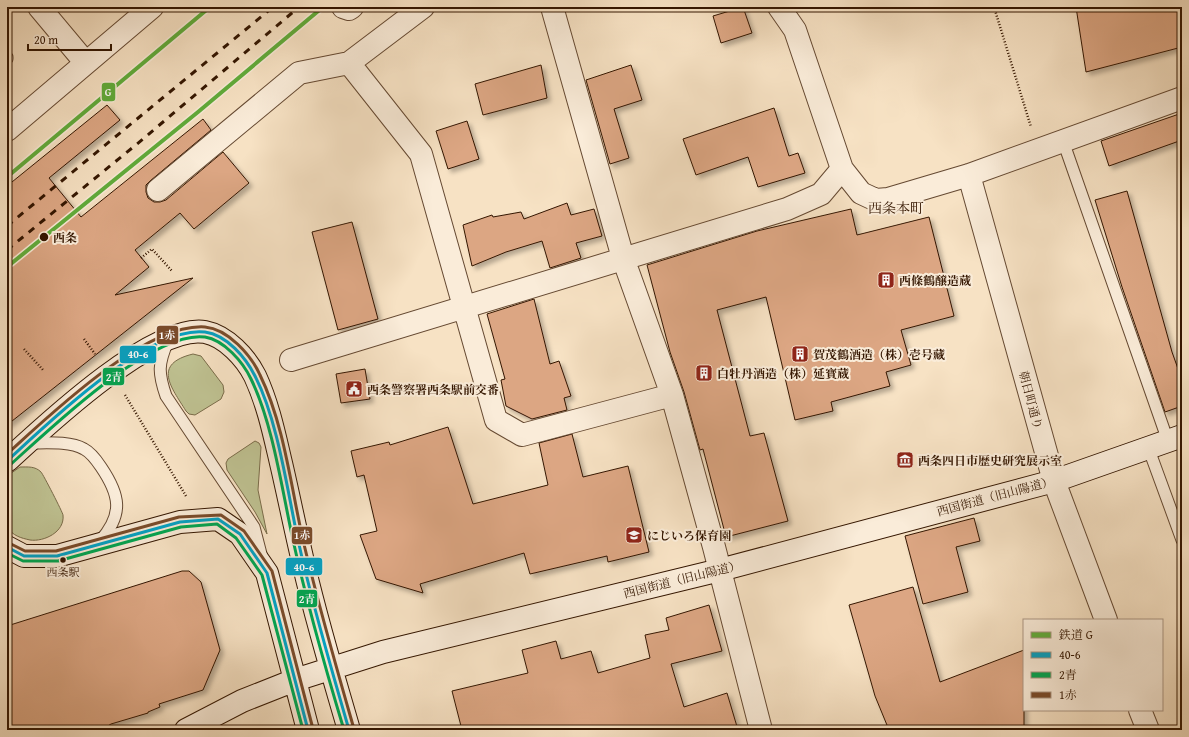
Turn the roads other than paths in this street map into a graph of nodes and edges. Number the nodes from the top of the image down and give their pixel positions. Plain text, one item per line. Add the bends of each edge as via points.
1 (39, 7) edge
2 (152, 7) edge
3 (343, 7) edge
4 (352, 7) edge
5 (423, 7) edge
6 (552, 7) edge
7 (779, 7) edge
8 (85, 62) junction
9 (349, 63) junction
10 (1182, 98) edge
11 (7, 130) edge
12 (1063, 141) junction
13 (842, 169) junction
14 (969, 175) junction
15 (158, 190) dead end
16 (623, 258) junction
17 (464, 307) junction
18 (169, 339) junction
19 (291, 360) dead end
20 (672, 394) junction
21 (1175, 438) edge
22 (27, 443) junction
23 (1148, 447) junction
24 (7, 461) edge
25 (1054, 481) junction
26 (1182, 540) edge
27 (98, 544) junction
28 (7, 547) edge
29 (720, 570) junction
30 (267, 573) junction
31 (1106, 619) edge
32 (332, 669) junction
33 (295, 680) junction
34 (1140, 711) edge
35 (186, 730) edge
36 (308, 730) edge
37 (349, 730) edge
38 (761, 730) edge
39 (1148, 730) edge

1 - 8 street
2 - 8 street
3 - 4 street
5 - 9 street
6 - 16 street
7 - 13 street via 795,30
8 - 11 street
9 - 15 street via 299,73
9 - 17 street via 421,154
10 - 12 street
12 - 14 street
12 - 21 lane
13 - 14 street via 861,192 876,200 888,199
13 - 16 street via 821,194 787,209
14 - 25 street, 朝日町通り
16 - 17 street
16 - 20 street
17 - 19 street
17 - 20 street via 496,420 522,435
18 - 22 street via 150,347 111,373
18 - 30 lane via 160,358 159,378 166,396 254,527
18 - 32 street via 188,333 205,332 220,338 238,352 254,374 268,407 309,590
20 - 29 street
21 - 23 street, 西国街道（旧山陽道）
22 - 24 street
22 - 27 lane via 60,443 84,449 107,476 117,499 112,528
23 - 25 street, 西国街道（旧山陽道）
23 - 26 lane
25 - 29 street, 西国街道（旧山陽道）
25 - 31 street, 朝日町通り
27 - 28 street via 57,556 24,556
27 - 30 street via 180,522 218,519 240,534
29 - 32 street, 西国街道（旧山陽道） via 383,652
29 - 38 street
30 - 33 street
32 - 33 street, 西国街道（旧山陽道）
32 - 37 street
33 - 35 street, 西国街道（旧山陽道） via 242,702
33 - 36 street
34 - 39 street

